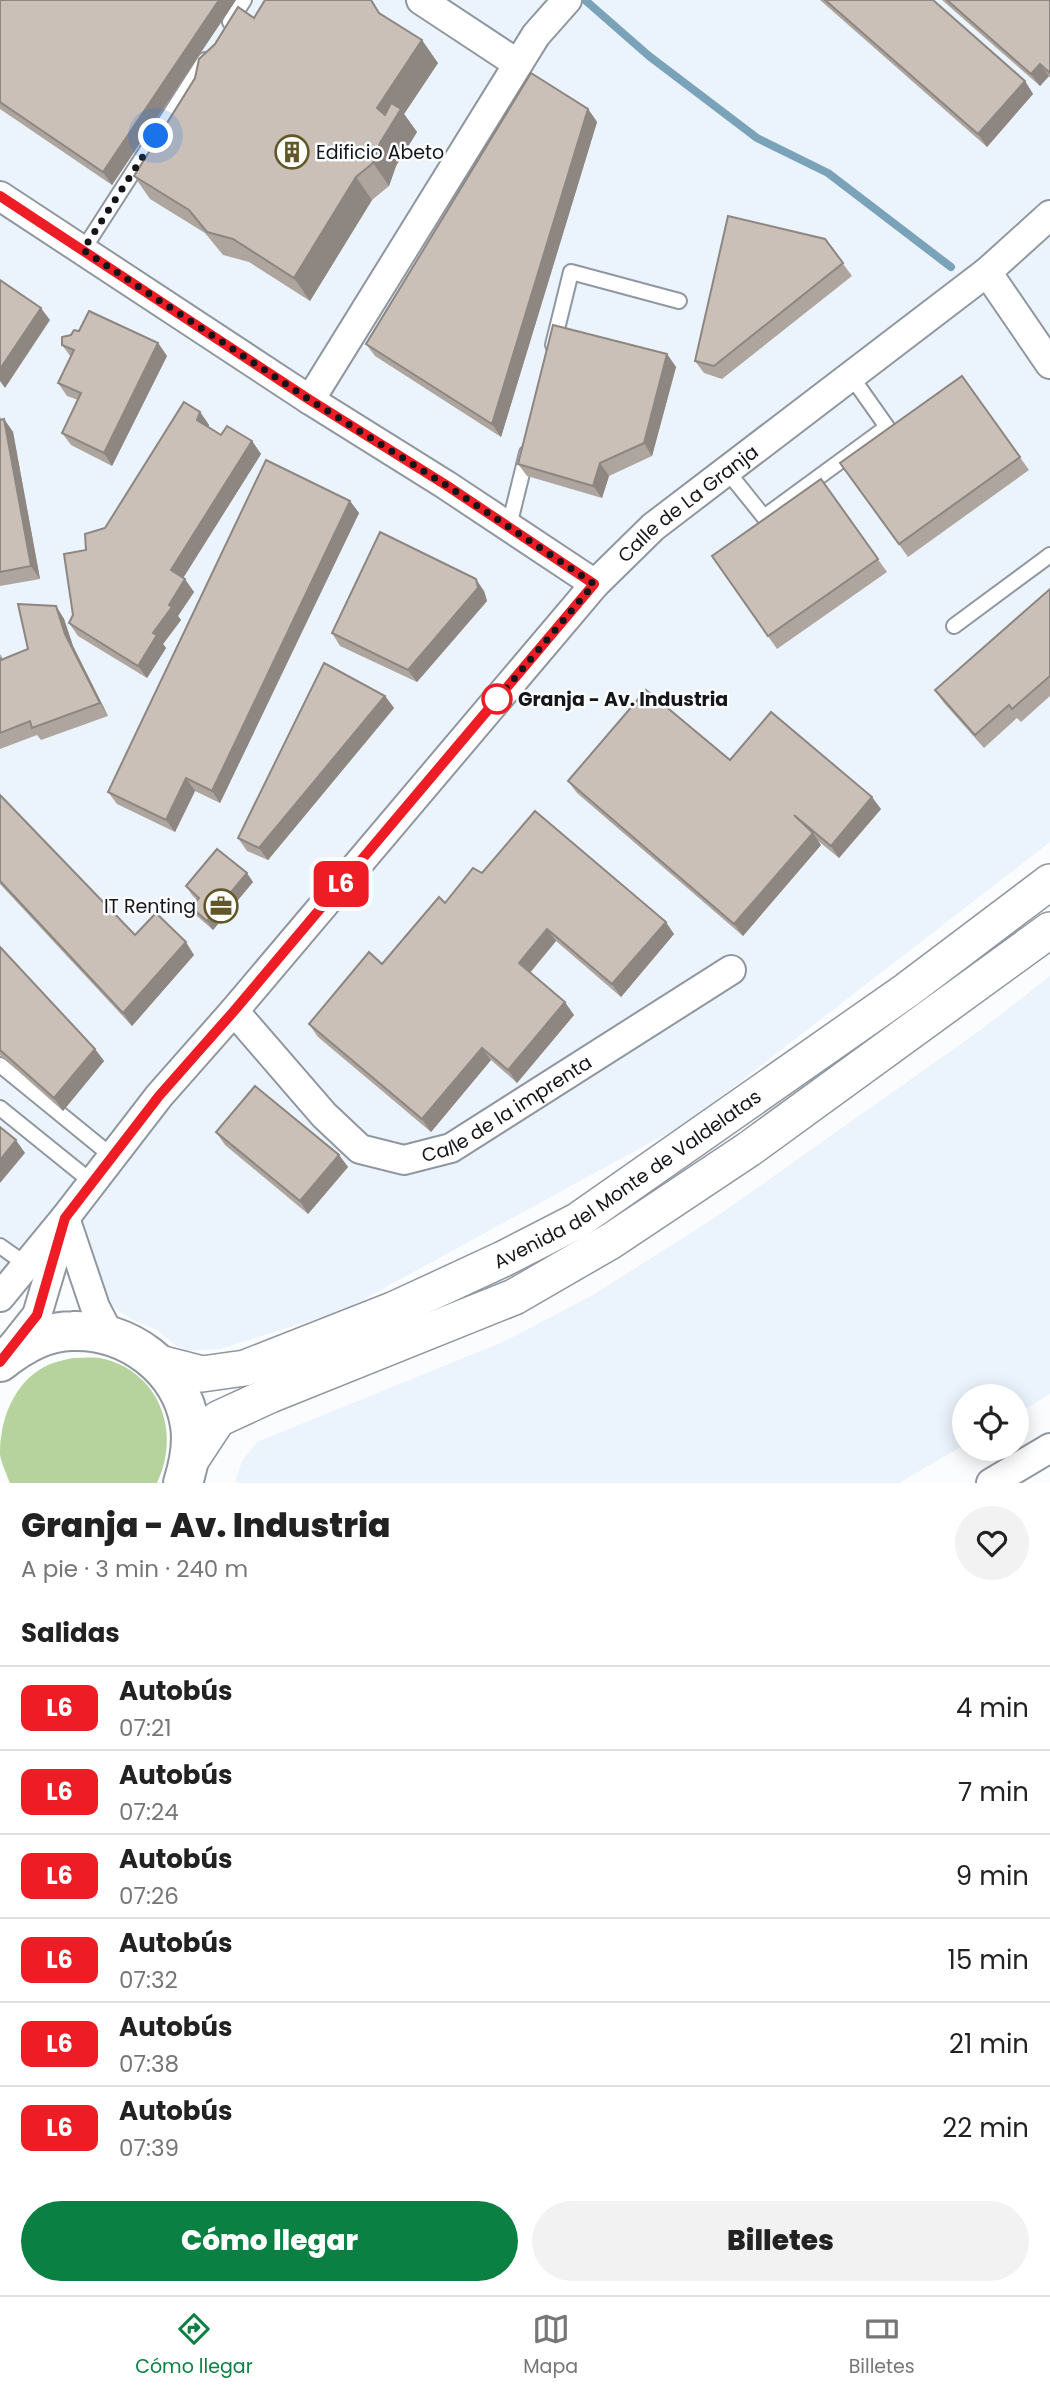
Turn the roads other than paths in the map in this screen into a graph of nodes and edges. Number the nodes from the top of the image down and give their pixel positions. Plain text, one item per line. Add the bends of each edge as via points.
1 (244, 0) edge
2 (421, 0) edge
3 (567, 0) edge
4 (518, 64) junction
5 (0, 195) edge
6 (1050, 215) edge
7 (83, 250) junction
8 (988, 272) junction
9 (679, 301) dead end
10 (1050, 364) edge
11 (548, 366) edge
12 (851, 376) junction
13 (310, 400) junction
14 (532, 433) edge
15 (727, 471) junction
16 (509, 526) junction
17 (1050, 555) edge
18 (594, 584) junction
19 (954, 626) dead end
20 (1050, 882) edge
21 (1050, 930) edge
22 (731, 971) dead end
23 (234, 1011) junction
24 (0, 1065) edge
25 (0, 1108) edge
26 (113, 1157) junction
27 (93, 1183) junction
28 (65, 1218) junction
29 (0, 1246) edge
30 (27, 1265) junction
31 (0, 1297) edge
32 (109, 1335) junction
33 (0, 1362) edge
34 (159, 1363) junction
35 (1050, 1448) edge
36 (187, 1472) edge
37 (990, 1483) edge

1 - 7 lane
2 - 4 street
3 - 4 street via 536,34
4 - 13 street
5 - 7 street
6 - 8 street, Calle de La Granja
7 - 13 street
8 - 10 street
8 - 12 street, Calle de La Granja
9 - 11 lane via 571,272
12 - 15 street, Calle de La Granja
12 - 15 lane via 887,427 764,517
13 - 16 street
14 - 16 lane
15 - 18 street, Calle de La Granja via 653,527
16 - 18 street
17 - 19 lane
18 - 23 street, Calle de La Granja
20 - 34 street, Avenida del Monte de Valdelatas via 896,998 577,1221 395,1310 245,1368 202,1374
21 - 36 street, Avenida del Monte de Valdelatas via 749,1149 611,1241 514,1297 218,1419
22 - 23 street, Calle de la imprenta via 451,1148 404,1160 360,1149 324,1115
23 - 26 street, Calle de La Granja via 159,1096
24 - 26 lane
25 - 27 lane
26 - 27 street, Calle de La Granja
27 - 28 street, Calle de La Granja
28 - 30 street, Calle de La Granja
28 - 32 street
28 - 33 street via 37,1315
29 - 30 lane
30 - 31 street, Calle de La Granja
32 - 33 main road via 71,1330 33,1340
32 - 34 main road via 136,1346
34 - 36 main road via 179,1392 190,1425
35 - 37 street

